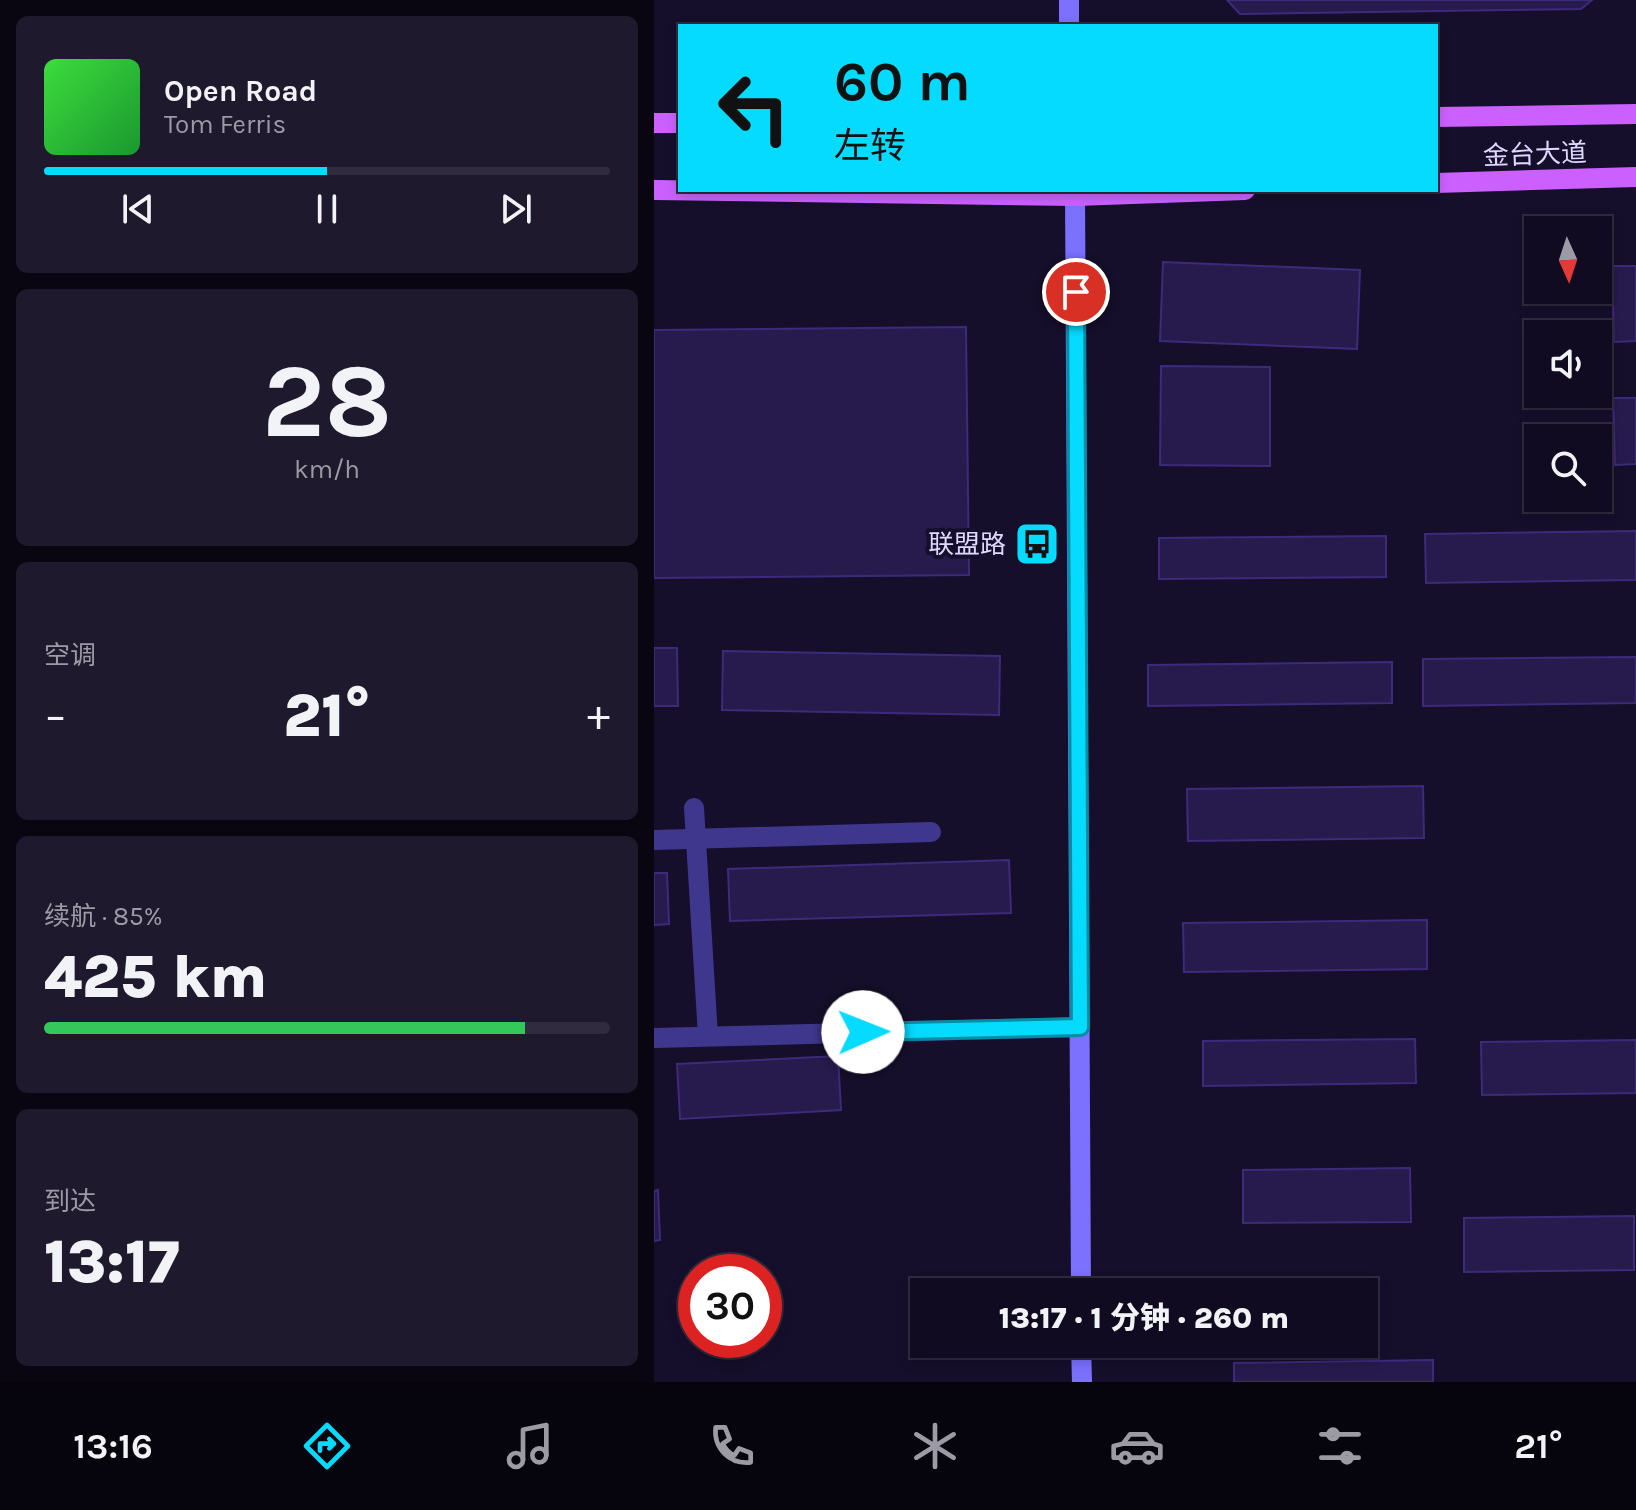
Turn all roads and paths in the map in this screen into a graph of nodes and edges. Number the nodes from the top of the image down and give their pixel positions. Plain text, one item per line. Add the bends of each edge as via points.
1 (1069, 0) edge
2 (1069, 24) edge
3 (1636, 114) edge
4 (1438, 117) edge
5 (654, 123) edge
6 (678, 123) edge
7 (1636, 177) edge
8 (1438, 183) edge
9 (654, 190) edge
10 (678, 190) edge
11 (935, 192) edge
12 (1132, 192) edge
13 (1076, 193) edge
14 (694, 808) dead end
15 (931, 832) dead end
16 (696, 838) junction
17 (654, 840) edge
18 (1080, 1027) junction
19 (708, 1036) junction
20 (654, 1038) edge
21 (1081, 1278) edge
22 (1081, 1358) edge
23 (1082, 1382) edge

1 - 2 main road
3 - 4 main road, 金台大道
5 - 6 main road
7 - 8 main road, 金台大道
9 - 10 main road
11 - 13 main road
12 - 13 main road
13 - 18 main road
14 - 16 street
15 - 16 street
16 - 17 street
16 - 19 street
18 - 19 street
18 - 21 main road
19 - 20 street
22 - 23 main road

